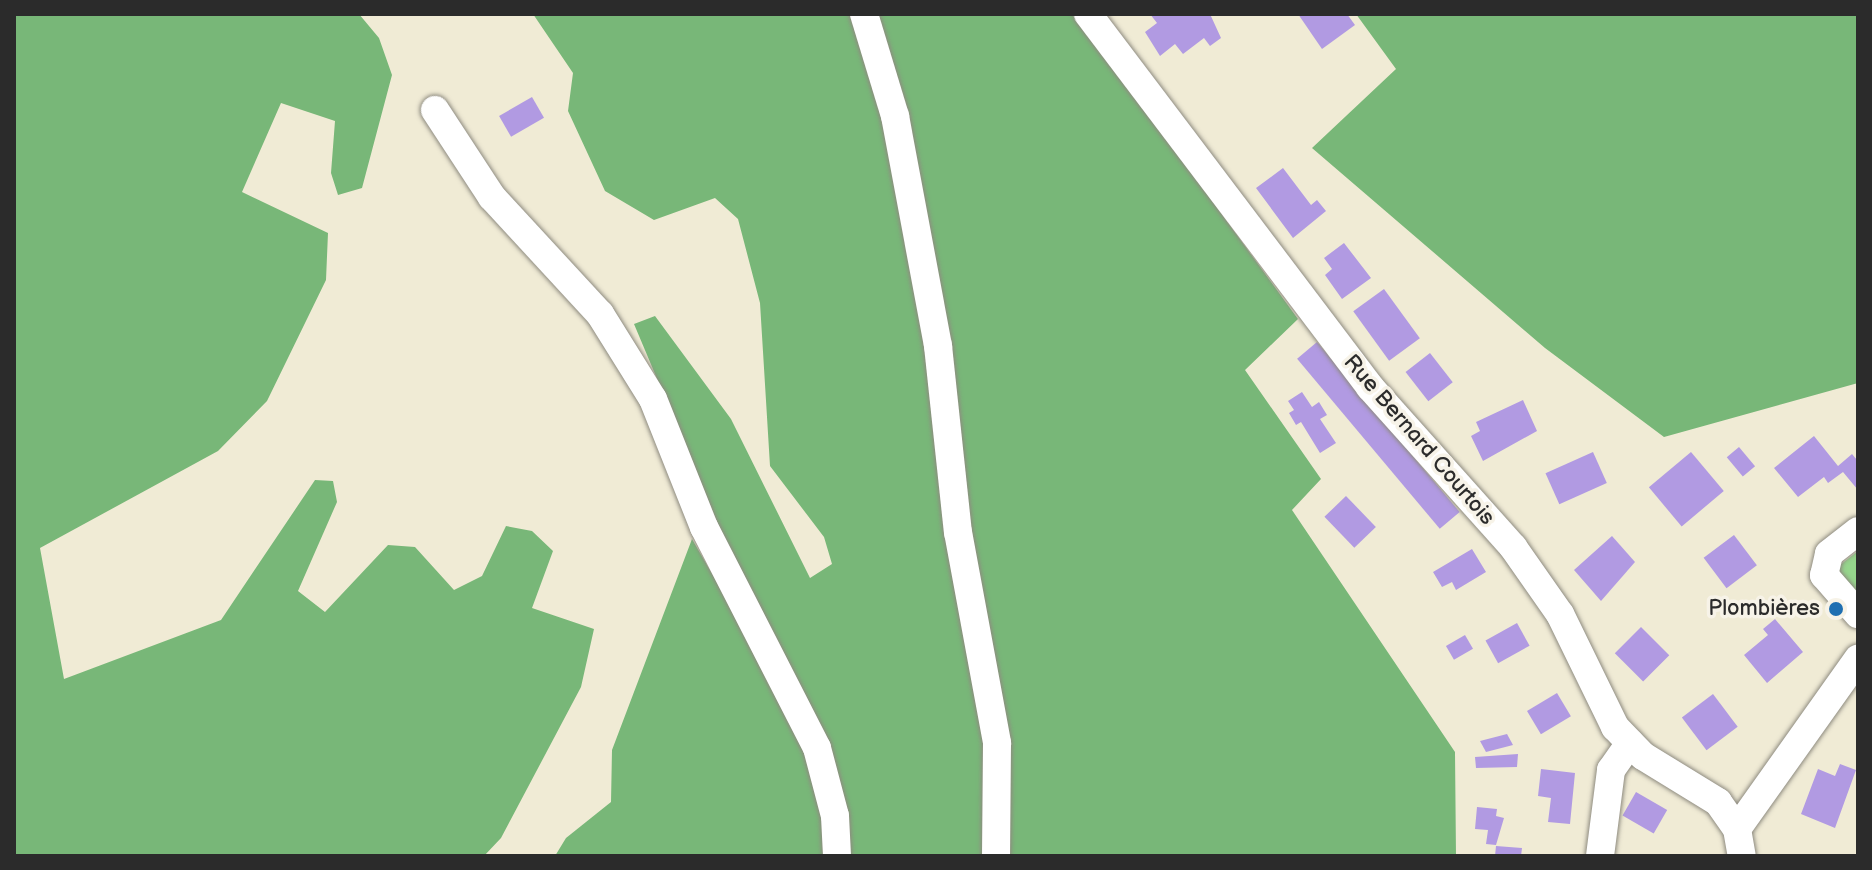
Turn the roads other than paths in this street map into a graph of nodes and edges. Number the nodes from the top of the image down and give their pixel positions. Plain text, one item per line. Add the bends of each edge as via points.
1 (864, 14) edge
2 (1088, 14) edge
3 (435, 110) dead end
4 (1858, 531) edge
5 (1858, 614) edge
6 (1858, 659) edge
7 (1630, 743) junction
8 (1740, 842) edge
9 (837, 856) edge
10 (996, 856) edge
11 (1600, 856) edge

1 - 10 street via 895,116 938,346 958,532 997,743
2 - 7 street, Rue Bernard Courtois via 1370,387 1513,547 1560,614 1601,707
3 - 9 street via 492,197 600,314 653,399 704,527 817,748 835,816
4 - 5 street via 1829,554 1824,575
6 - 8 street
7 - 8 street, Rue Bernard Courtois via 1718,802
7 - 11 street via 1611,770

